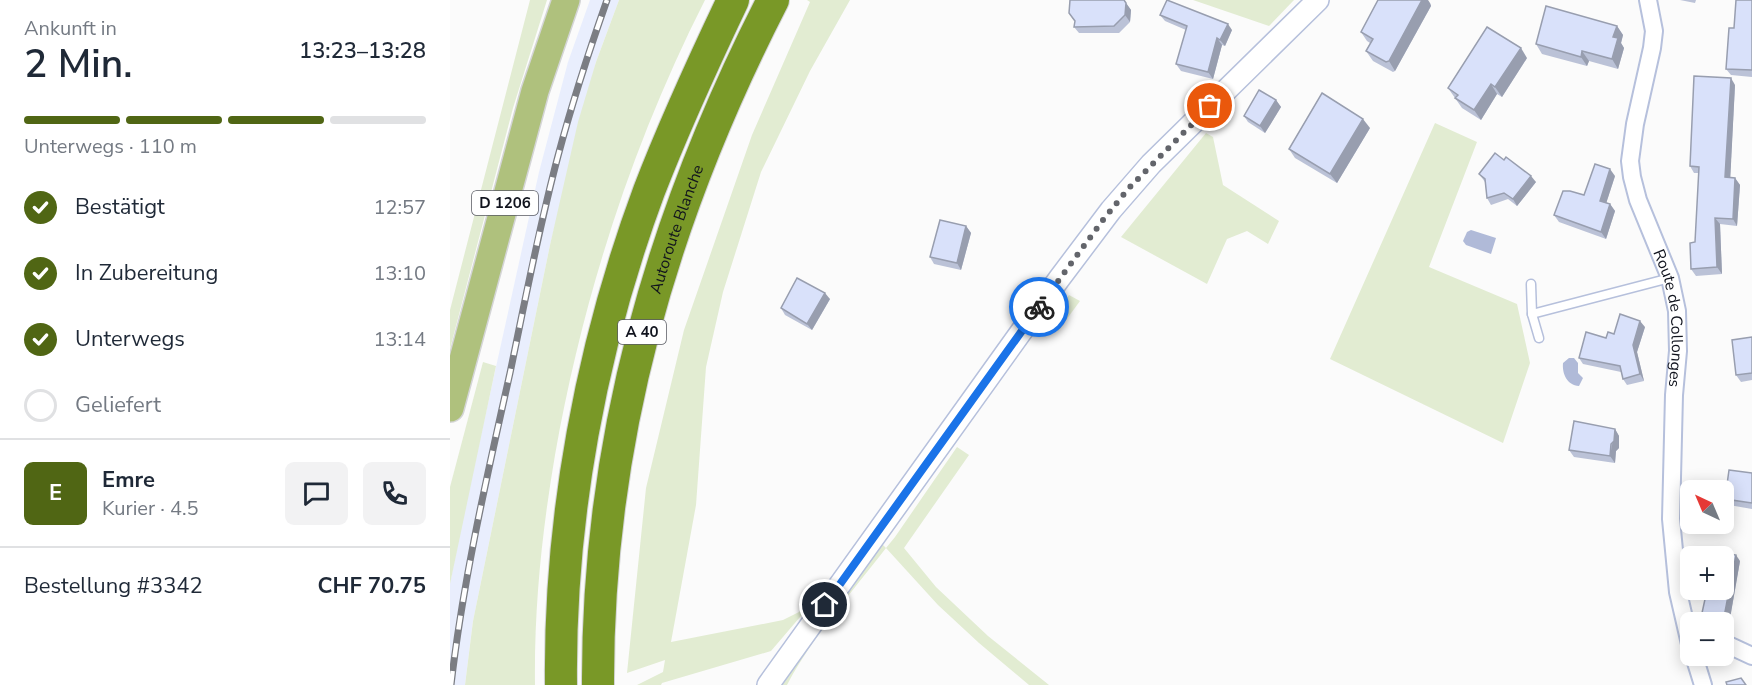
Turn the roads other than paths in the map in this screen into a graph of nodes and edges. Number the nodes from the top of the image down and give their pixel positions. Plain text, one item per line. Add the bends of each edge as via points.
1 (566, 0) edge
2 (733, 0) edge
3 (773, 0) edge
4 (1318, 0) edge
5 (1648, 0) edge
6 (1670, 278) junction
7 (1531, 284) dead end
8 (1532, 314) junction
9 (1539, 338) dead end
10 (450, 408) edge
11 (1684, 612) edge
12 (1734, 648) edge
13 (1752, 656) edge
14 (1697, 666) edge
15 (561, 685) edge
16 (598, 685) edge
17 (768, 685) edge
18 (1703, 685) edge

1 - 10 main road, D 1206 via 535,91
2 - 15 highway, A 40 via 695,79 649,193 624,265 598,364 572,511
3 - 16 highway, Autoroute Blanche / A 40 via 729,91 687,193 637,352 608,511
4 - 17 street via 1151,165 1111,210
5 - 6 street, Route de Collonges via 1654,31 1630,161 1638,200
6 - 8 lane
6 - 11 street, Route de Collonges via 1678,328 1671,519 1678,592
7 - 8 lane
8 - 9 lane
12 - 13 street
14 - 18 street

